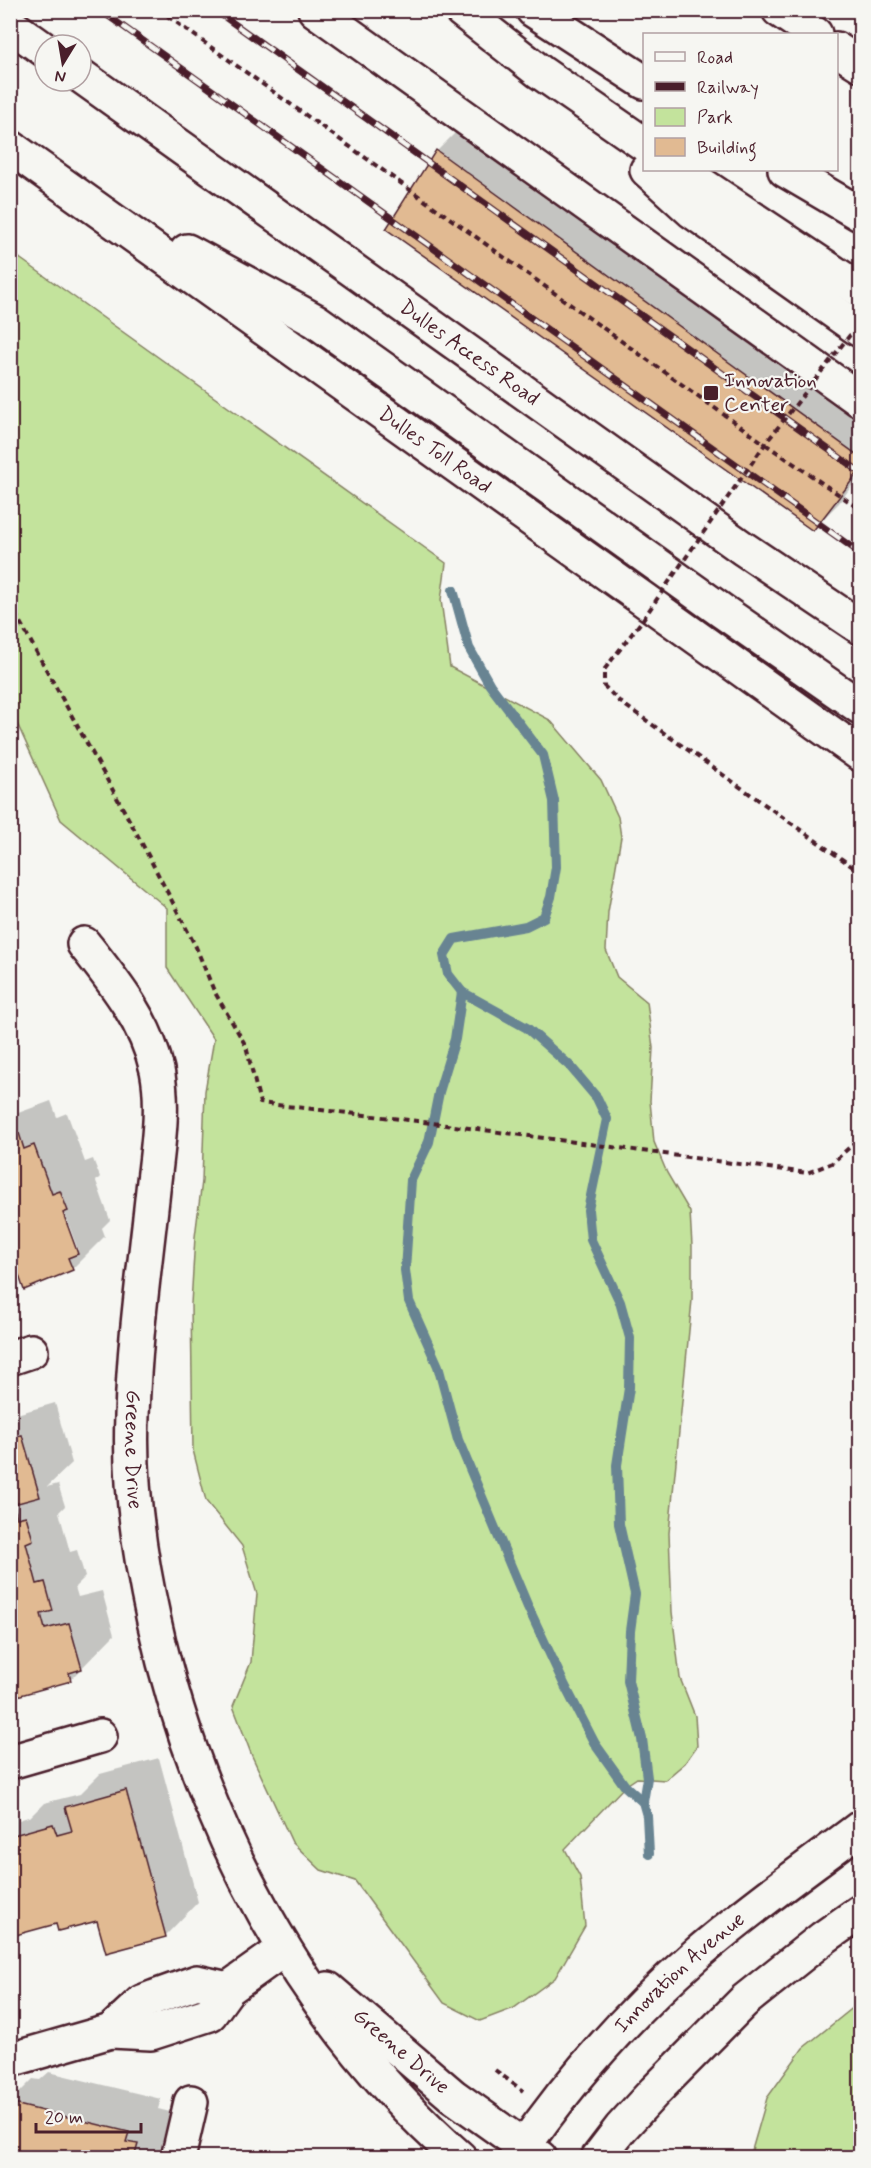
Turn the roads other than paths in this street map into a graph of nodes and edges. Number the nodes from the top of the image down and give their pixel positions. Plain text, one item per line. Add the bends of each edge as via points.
1 (315, 10) edge
2 (461, 10) edge
3 (533, 10) edge
4 (779, 10) edge
5 (10, 25) edge
6 (814, 33) edge
7 (33, 41) edge
8 (838, 49) edge
9 (861, 64) edge
10 (540, 72) junction
11 (643, 81) edge
12 (93, 85) edge
13 (643, 143) edge
14 (10, 147) edge
15 (643, 165) edge
16 (649, 171) edge
17 (682, 171) edge
18 (787, 171) edge
19 (66, 187) junction
20 (861, 214) edge
21 (861, 290) edge
22 (861, 331) edge
23 (861, 400) edge
24 (861, 627) edge
25 (861, 707) edge
26 (861, 754) edge
27 (84, 944) dead end
28 (100, 1736) dead end
29 (10, 1762) edge
30 (861, 1828) edge
31 (861, 1912) edge
32 (284, 1949) junction
33 (10, 2060) edge
34 (190, 2102) dead end
35 (527, 2154) edge
36 (178, 2157) edge
37 (460, 2157) edge
38 (598, 2157) edge

1 - 23 main road
2 - 10 main road
3 - 11 main road
4 - 6 main road
5 - 7 main road
8 - 9 main road
10 - 13 main road
10 - 15 main road
12 - 24 main road, Dulles Access Road via 735,542
14 - 19 main road, Dulles Toll Road
16 - 22 main road via 692,211
17 - 21 main road
18 - 20 main road
19 - 25 main road via 316,321
19 - 26 main road, Dulles Toll Road
27 - 32 main road, Greene Drive via 116,984 140,1024 157,1070 160,1101 132,1416 137,1531 144,1575 163,1661 199,1774 239,1865
28 - 29 main road
30 - 35 main road, Innovation Avenue via 744,1915 645,2004 563,2096
31 - 38 main road via 744,2001 648,2099
32 - 33 main road via 228,1989 197,1982 142,2002 111,2031
32 - 35 main road, Greene Drive via 362,2020
32 - 37 main road, Greene Drive via 364,2062 436,2138
34 - 36 main road

